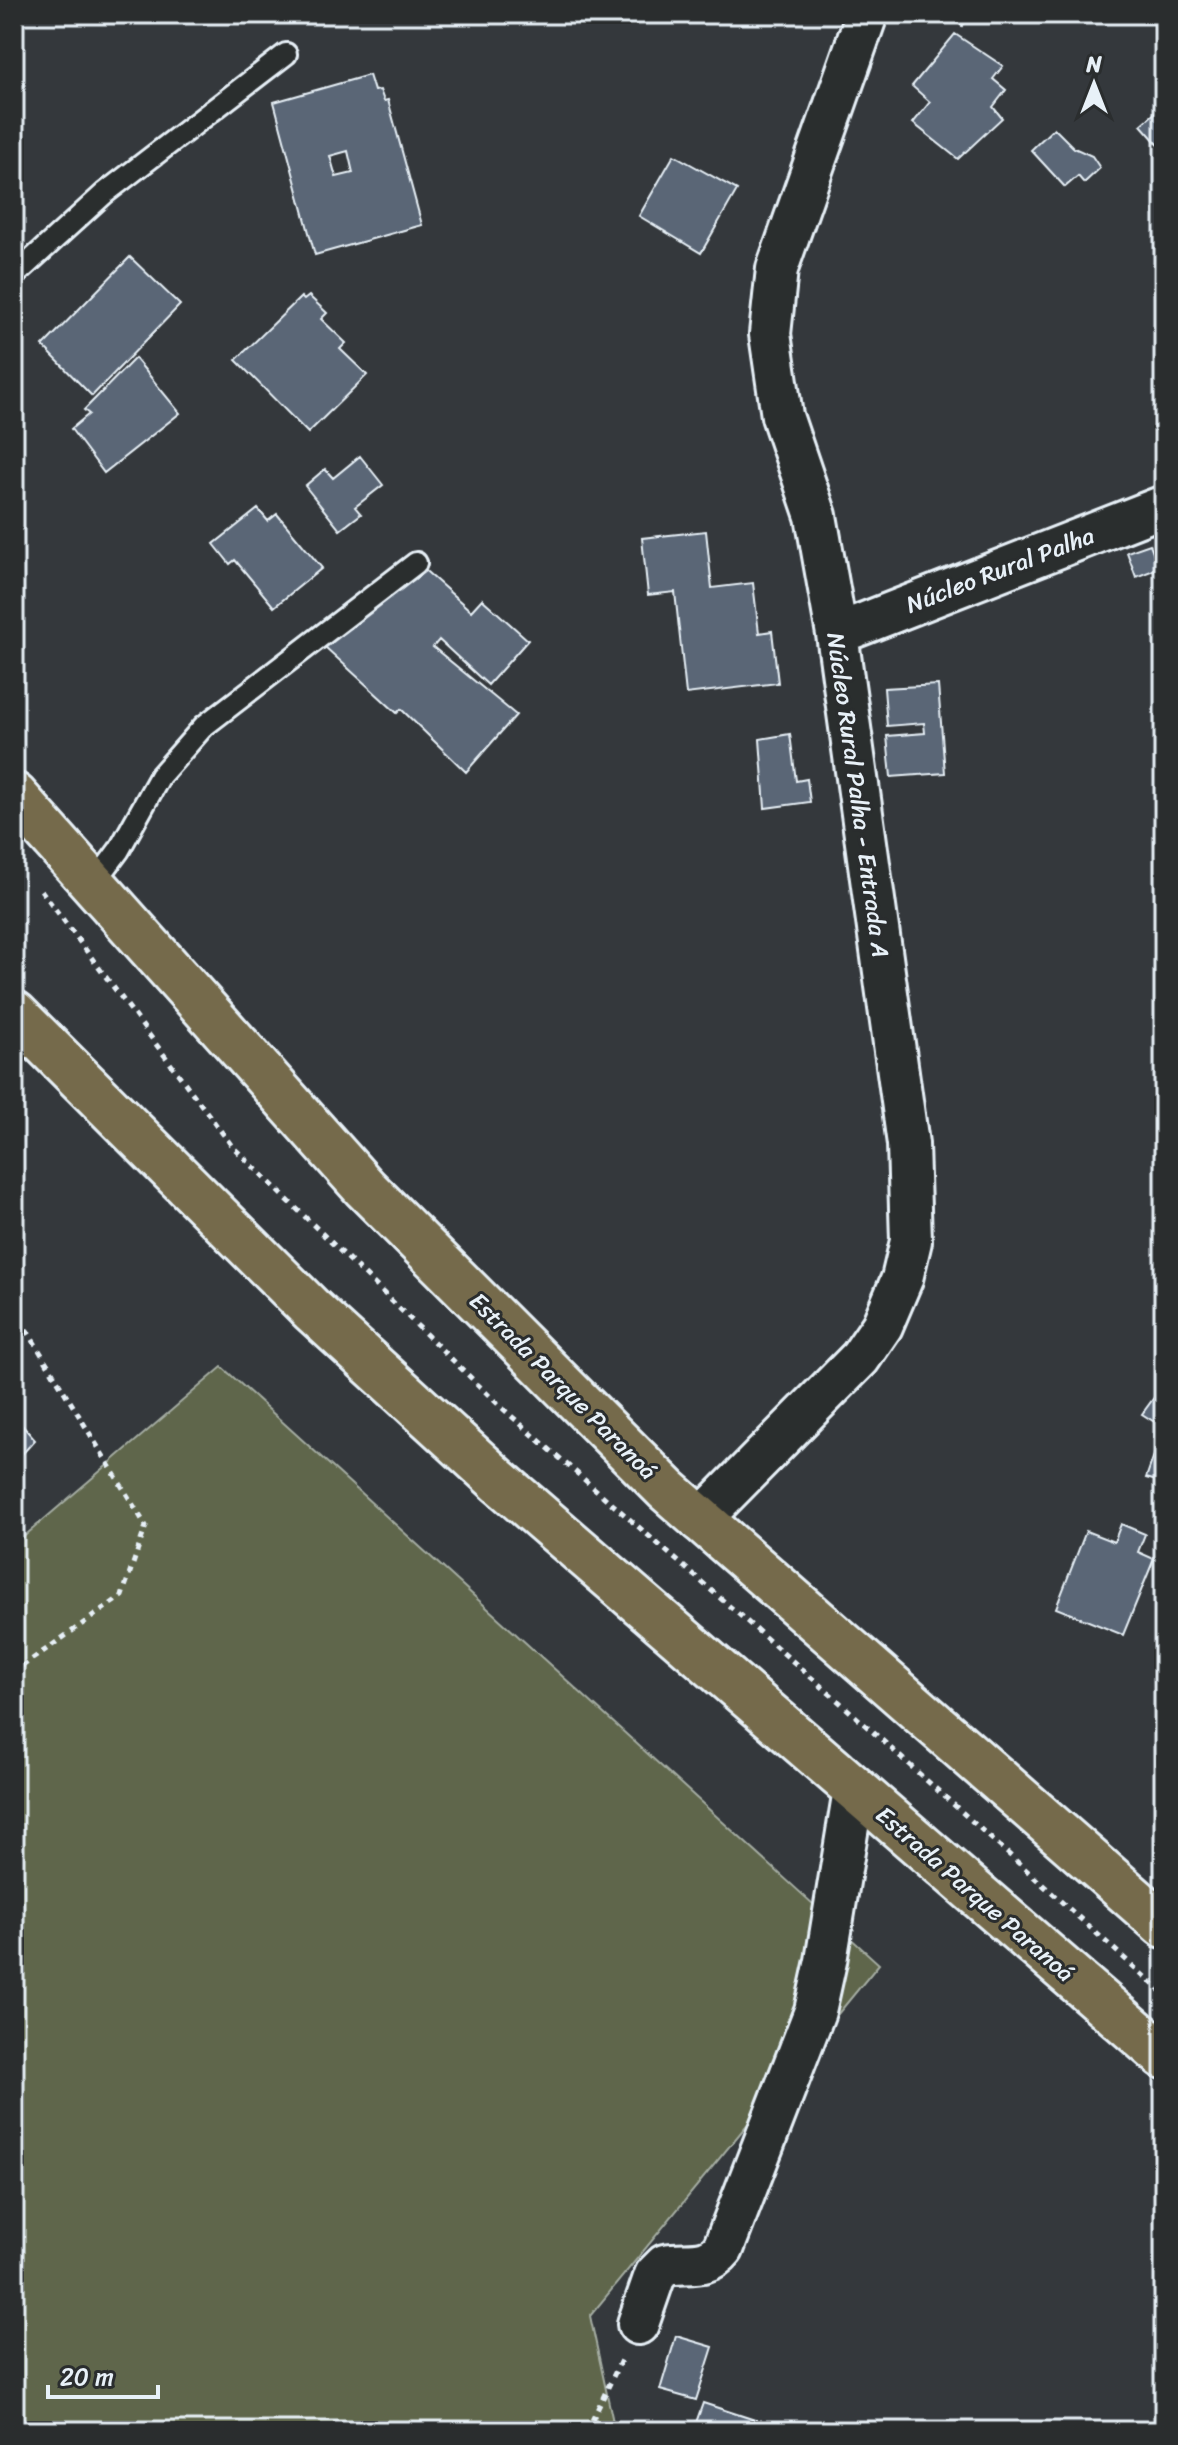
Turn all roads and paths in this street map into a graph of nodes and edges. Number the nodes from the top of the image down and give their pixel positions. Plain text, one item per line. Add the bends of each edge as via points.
1 (867, 14) edge
2 (286, 54) dead end
3 (14, 276) edge
4 (1164, 506) edge
5 (416, 563) dead end
6 (837, 634) junction
7 (14, 795) edge
8 (93, 885) junction
9 (14, 1013) edge
10 (14, 1309) edge
11 (699, 1521) junction
12 (14, 1672) edge
13 (854, 1790) junction
14 (1164, 1925) edge
15 (1162, 2053) edge
16 (638, 2324) joint
17 (587, 2431) edge

1 - 6 street, Núcleo Rural Palha - Entrada A via 777,269 770,334 782,416 816,516
2 - 3 lane via 105,193
4 - 6 street, Núcleo Rural Palha
5 - 8 lane via 204,726 160,776
6 - 11 street, Núcleo Rural Palha - Entrada A via 908,1144 911,1241 882,1326 860,1358
7 - 8 main road, Estrada Parque Paranoá
8 - 11 main road, Estrada Parque Paranoá via 365,1188
9 - 13 main road, Estrada Parque Paranoá via 323,1321
10 - 12 path via 146,1526 122,1596
11 - 14 main road, Estrada Parque Paranoá
13 - 15 main road, Estrada Parque Paranoá
13 - 16 street via 815,2011 723,2249 701,2264 665,2265 655,2275
16 - 17 path

